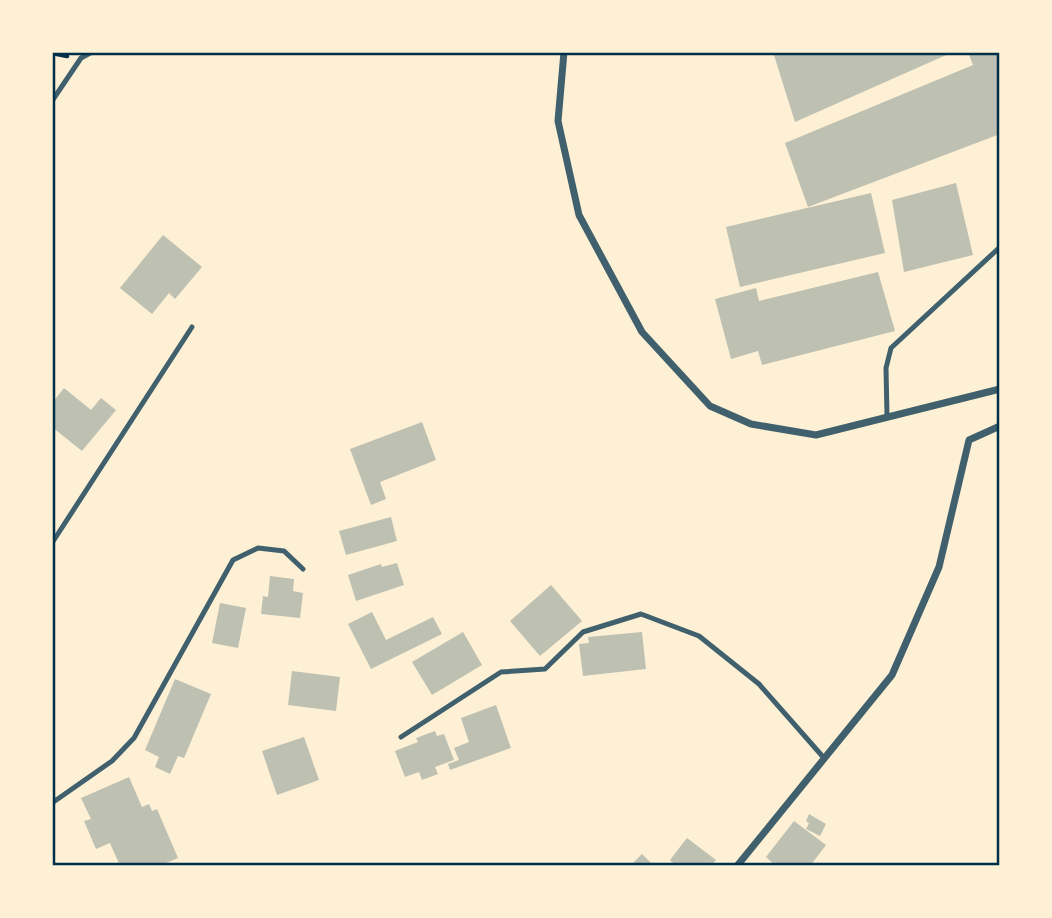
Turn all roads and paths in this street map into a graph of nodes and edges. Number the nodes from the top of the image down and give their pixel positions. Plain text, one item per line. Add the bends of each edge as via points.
1 (92, 52) edge
2 (565, 52) edge
3 (52, 101) edge
4 (999, 247) edge
5 (192, 327) dead end
6 (999, 388) edge
7 (887, 416) junction
8 (999, 426) edge
9 (52, 543) edge
10 (303, 569) dead end
11 (401, 737) dead end
12 (824, 758) junction
13 (52, 803) edge
14 (737, 866) edge

1 - 3 lane via 81,58
2 - 7 street via 558,121 579,215 642,332 710,405 751,424 816,435
4 - 7 lane via 891,348 886,368
5 - 9 lane
6 - 7 street
8 - 12 street via 969,440 939,567 892,675
10 - 13 lane via 284,551 271,549 258,548 233,560 134,738 112,761
11 - 12 lane via 501,672 545,669 583,632 641,614 699,636 759,684
12 - 14 street

